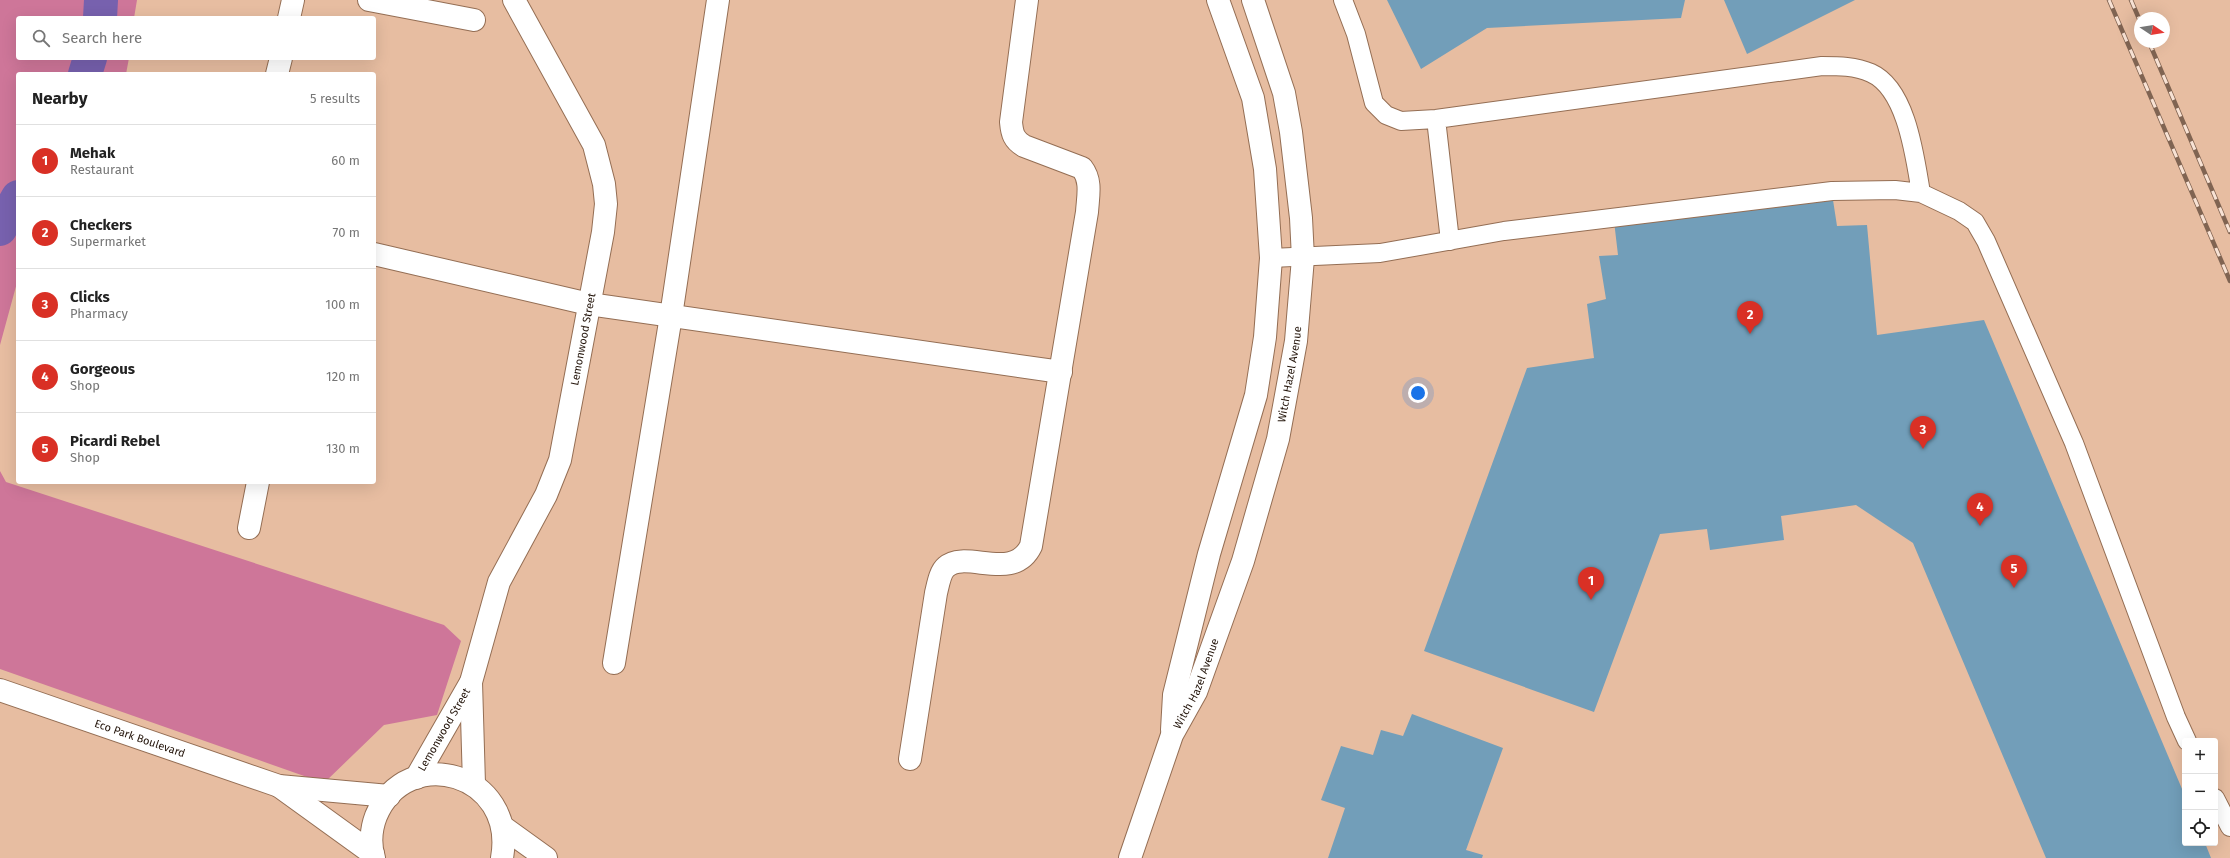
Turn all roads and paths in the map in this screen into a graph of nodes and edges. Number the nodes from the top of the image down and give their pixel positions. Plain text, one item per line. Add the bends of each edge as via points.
1 (293, 0) edge
2 (370, 0) edge
3 (514, 0) edge
4 (718, 0) edge
5 (1027, 0) edge
6 (1218, 0) edge
7 (1253, 0) edge
8 (1343, 0) edge
9 (289, 16) edge
10 (474, 20) dead end
11 (280, 60) edge
12 (278, 72) edge
13 (1436, 119) junction
14 (1921, 192) junction
15 (1450, 241) junction
16 (376, 254) edge
17 (1271, 258) junction
18 (1303, 258) junction
19 (589, 304) junction
20 (671, 316) junction
21 (1061, 372) junction
22 (258, 484) edge
23 (249, 528) dead end
24 (614, 663) dead end
25 (471, 682) junction
26 (0, 690) edge
27 (1172, 735) junction
28 (2186, 738) edge
29 (910, 759) dead end
30 (416, 778) junction
31 (474, 784) junction
32 (279, 786) junction
33 (389, 796) junction
34 (2218, 804) edge
35 (503, 827) junction
36 (2230, 827) edge
37 (373, 856) edge
38 (502, 858) edge
39 (546, 858) edge
40 (1130, 858) edge

1 - 9 street
2 - 10 street
3 - 19 street, Lemonwood Street via 594,145 600,164 606,204
4 - 20 street
5 - 21 street via 1011,122 1012,134 1024,146 1082,168 1089,184 1087,212
6 - 17 street, Witch Hazel Avenue via 1253,98 1265,170
7 - 18 street, Witch Hazel Avenue via 1284,93 1300,210
8 - 13 lane via 1356,34 1374,103 1386,115 1401,121
11 - 12 street
13 - 14 lane via 1822,66 1848,66 1872,73 1889,87 1908,124
13 - 15 lane
14 - 15 lane via 1832,191 1504,231
14 - 28 lane via 1975,222 1986,241 2074,443
15 - 18 lane via 1380,253
16 - 19 street
17 - 18 lane
17 - 27 street, Witch Hazel Avenue via 1265,337 1256,395 1210,554 1174,695
18 - 27 street, Witch Hazel Avenue via 1296,341 1278,439 1243,560 1196,692
19 - 20 street
19 - 25 street, Lemonwood Street via 560,460 546,495 499,582
20 - 21 street
20 - 24 street
21 - 29 street via 1031,546 1027,554 1010,563 955,563 946,567 942,574 936,593
22 - 23 street
25 - 30 street, Lemonwood Street
25 - 31 street, Lemonwood Street
26 - 32 street, Eco Park Boulevard
27 - 40 street, Witch Hazel Avenue
30 - 31 street via 436,774 455,776
30 - 33 street
31 - 35 street via 494,805
32 - 33 street, Eco Park Boulevard
32 - 37 street, Eco Park Boulevard
33 - 37 street via 379,809 374,823
34 - 36 lane
35 - 38 street via 505,843
35 - 39 street

